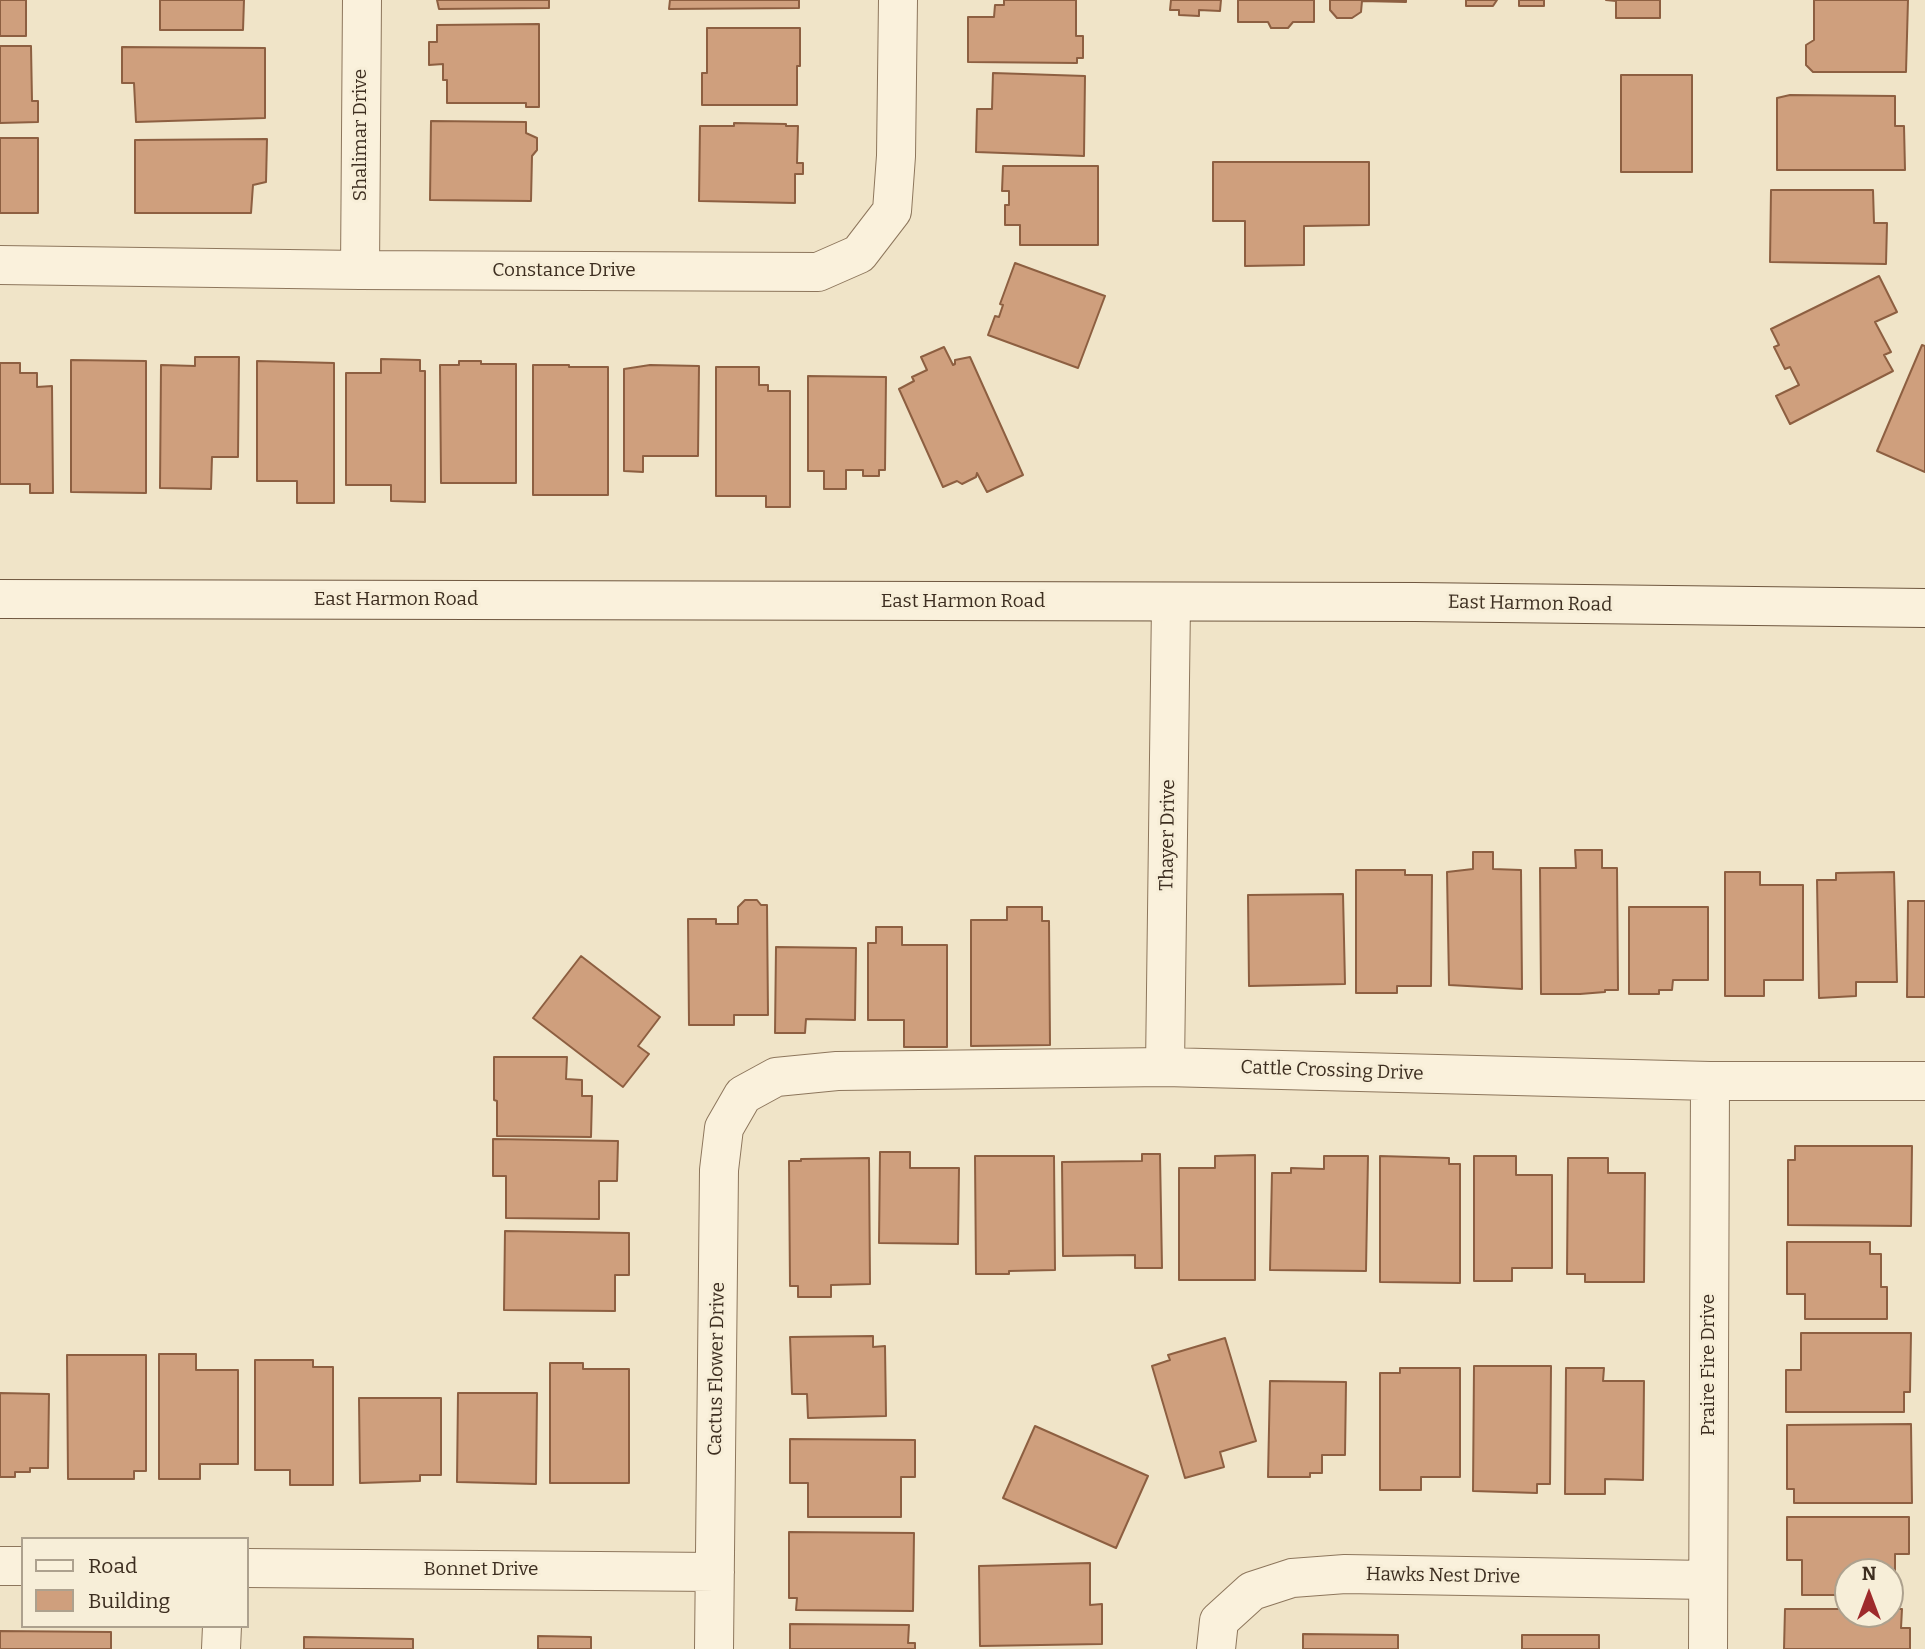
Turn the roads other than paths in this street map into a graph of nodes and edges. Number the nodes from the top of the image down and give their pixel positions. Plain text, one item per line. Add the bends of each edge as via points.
1 (362, 0) edge
2 (898, 0) edge
3 (0, 265) edge
4 (360, 270) junction
5 (0, 599) edge
6 (1171, 603) junction
7 (1925, 608) edge
8 (1164, 1067) junction
9 (1710, 1081) junction
10 (1925, 1081) edge
11 (743, 1095) joint
12 (0, 1566) edge
13 (21, 1566) edge
14 (248, 1568) edge
15 (715, 1572) junction
16 (1708, 1580) junction
17 (222, 1628) edge
18 (221, 1649) edge
19 (714, 1649) edge
20 (1216, 1649) edge
21 (1708, 1649) edge

1 - 4 street, Shalimar Drive
2 - 4 street, Constance Drive via 892,211 859,254 818,272
3 - 4 street, Constance Drive
5 - 6 street, East Harmon Road
6 - 7 street, East Harmon Road
6 - 8 street, Thayer Drive
8 - 9 street, Cattle Crossing Drive
8 - 11 street, Cattle Crossing Drive via 837,1071 776,1077
9 - 10 street, Cattle Crossing Drive
9 - 16 street, Praire Fire Drive
11 - 15 street, Cactus Flower Drive via 724,1128 719,1171
12 - 13 street
14 - 15 street, Bonnet Drive
15 - 19 street, Cactus Flower Drive
16 - 20 street, Hawks Nest Drive via 1345,1574 1292,1578 1252,1591 1219,1621
16 - 21 street, Praire Fire Drive
17 - 18 street

